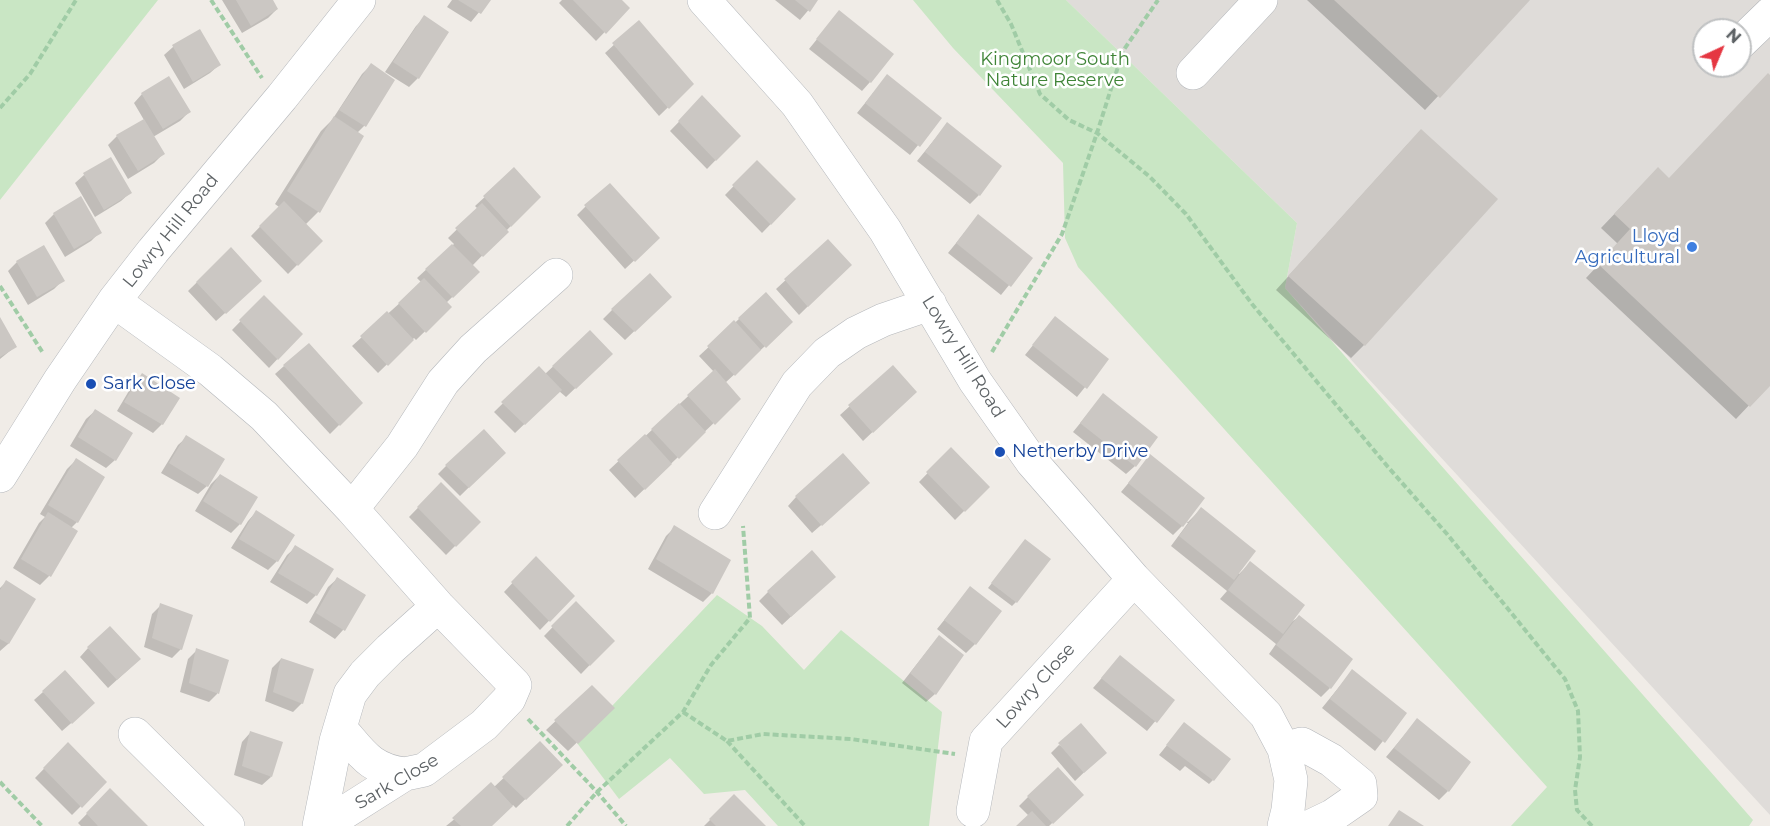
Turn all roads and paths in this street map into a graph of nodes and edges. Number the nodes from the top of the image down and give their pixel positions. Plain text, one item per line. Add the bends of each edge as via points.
1 (76, 0) edge
2 (211, 0) edge
3 (359, 0) edge
4 (704, 0) edge
5 (997, 0) edge
6 (1158, 0) edge
7 (1261, 0) edge
8 (1770, 14) edge
9 (1752, 31) edge
10 (1193, 73) dead end
11 (282, 97) junction
12 (0, 108) edge
13 (1097, 134) junction
14 (556, 275) dead end
15 (0, 286) edge
16 (114, 301) junction
17 (930, 304) junction
18 (60, 380) junction
19 (975, 381) junction
20 (0, 476) edge
21 (352, 509) junction
22 (729, 518) joint
23 (1134, 579) junction
24 (438, 606) junction
25 (509, 699) junction
26 (683, 712) junction
27 (340, 728) junction
28 (135, 734) dead end
29 (727, 741) junction
30 (1284, 749) junction
31 (983, 758) junction
32 (405, 774) junction
33 (0, 782) edge
34 (597, 792) junction
35 (973, 811) dead end
36 (1293, 825) edge
37 (42, 826) edge
38 (228, 826) edge
39 (318, 826) edge
40 (323, 826) edge
41 (567, 826) edge
42 (626, 826) edge
43 (805, 826) edge
44 (1592, 826) edge

1 - 12 path via 30,74
2 - 11 path via 261,77
3 - 11 street, Lowry Hill Road
4 - 17 street, Lowry Hill Road via 797,104 885,230
5 - 13 path via 1040,94 1069,120
6 - 13 path via 1123,51
7 - 10 street
8 - 9 street
11 - 16 street, Lowry Hill Road
13 - 19 path via 1062,234
13 - 44 path via 1150,177 1186,214 1252,304 1448,534 1565,679 1578,711 1577,810
14 - 21 street via 473,349 443,382 402,446
15 - 18 path
16 - 18 street, Lowry Hill Road
16 - 21 street via 210,370 264,416
17 - 19 street, Lowry Hill Road
17 - 22 street via 856,333 827,352 797,384
18 - 20 street, Lowry Hill Road
19 - 23 street, Lowry Hill Road via 1032,462
21 - 24 street
22 - 26 path via 750,618 711,665
23 - 30 street, Lowry Hill Road via 1266,715
23 - 31 street, Lowry Close via 986,741
24 - 25 street via 515,685
24 - 27 street, Sark Close via 365,674 350,694
25 - 32 street, Sark Close via 484,725 424,770
25 - 34 path
26 - 29 path
26 - 34 path
27 - 32 street via 370,762 387,772
27 - 39 street, Sark Close
28 - 38 street
29 - 31 path via 763,734 851,739
29 - 43 path
30 - 36 street, Lowry Hill Road via 1291,780 1288,810
30 - 36 street via 1302,744 1331,760 1360,784 1361,796 1332,816
31 - 35 street, Lowry Close
32 - 40 street, Sark Close
33 - 37 path
34 - 41 path
34 - 42 path

